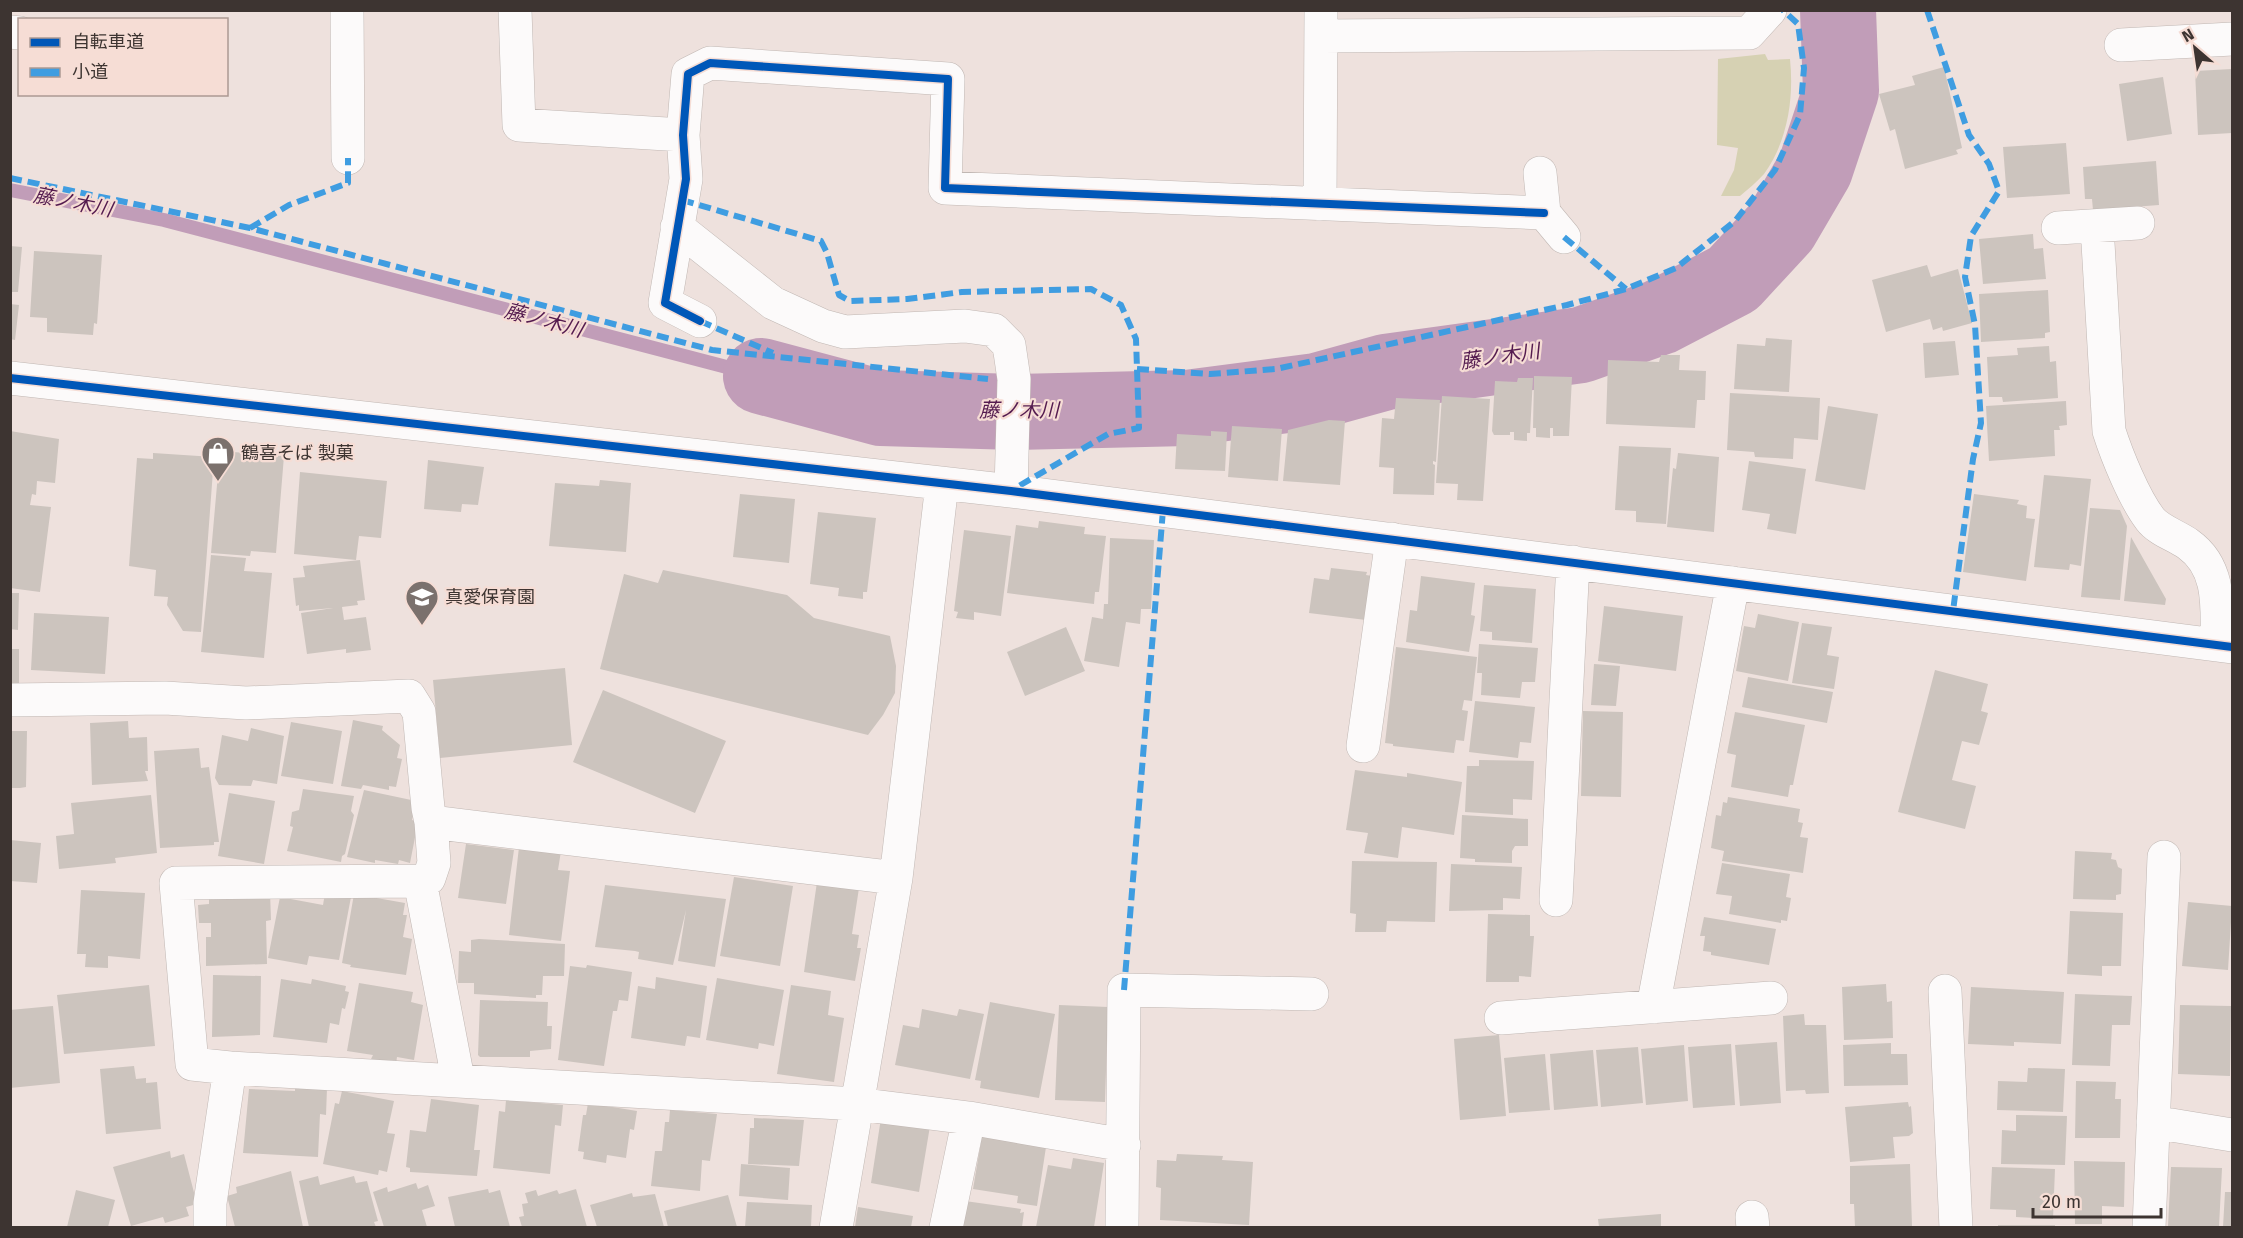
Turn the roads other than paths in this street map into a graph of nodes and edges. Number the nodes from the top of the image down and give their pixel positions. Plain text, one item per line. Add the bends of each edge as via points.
1 (347, 10) edge
2 (515, 10) edge
3 (1770, 10) edge
4 (1322, 23) edge
5 (2232, 39) edge
6 (2121, 45) dead end
7 (683, 135) junction
8 (348, 158) dead end
9 (1540, 173) dead end
10 (1320, 204) junction
11 (2138, 223) dead end
12 (2097, 226) junction
13 (677, 228) junction
14 (2058, 228) dead end
15 (700, 321) dead end
16 (10, 378) edge
17 (942, 483) junction
18 (1011, 491) junction
19 (1392, 539) junction
20 (1573, 562) junction
21 (1733, 583) junction
22 (2225, 646) edge
23 (10, 700) edge
24 (1363, 746) dead end
25 (431, 822) junction
26 (2164, 857) dead end
27 (896, 878) junction
28 (420, 881) junction
29 (1556, 900) dead end
30 (1945, 991) dead end
31 (1312, 994) dead end
32 (1771, 998) dead end
33 (1653, 1007) junction
34 (1501, 1018) dead end
35 (230, 1068) junction
36 (458, 1079) junction
37 (857, 1104) junction
38 (969, 1118) junction
39 (2153, 1122) junction
40 (2232, 1135) edge
41 (1124, 1145) junction
42 (210, 1227) edge
43 (836, 1227) edge
44 (946, 1227) edge
45 (1122, 1227) edge
46 (1956, 1227) edge
47 (2149, 1227) edge

1 - 8 street
2 - 7 street via 519,124
3 - 4 street via 1749,33
4 - 10 street
5 - 6 street
7 - 10 street via 688,74 710,63 948,79 945,188
7 - 13 street via 686,179
9 - 10 street via 1554,225
11 - 12 street
12 - 14 street
12 - 22 street via 2109,431 2151,521 2190,545 2205,560 2216,586
13 - 15 street via 664,303
13 - 18 street via 773,303 823,326 845,332 965,326 994,330 1009,345 1014,379
16 - 17 street
17 - 18 street
17 - 27 street
18 - 19 street
19 - 20 street
19 - 24 street
20 - 21 street
20 - 29 street
21 - 22 street
21 - 33 street
23 - 25 street via 165,698 246,703 409,696 419,712
25 - 27 street
25 - 28 street via 434,863 429,878
26 - 39 street
27 - 37 street
28 - 35 street via 176,883 192,1064
28 - 36 street
30 - 46 street
31 - 41 street via 1124,990
32 - 33 street
33 - 34 street
35 - 36 street
35 - 42 street
36 - 37 street
37 - 38 street
37 - 43 street
38 - 41 street
38 - 44 street
39 - 40 street
39 - 47 street
41 - 45 street

